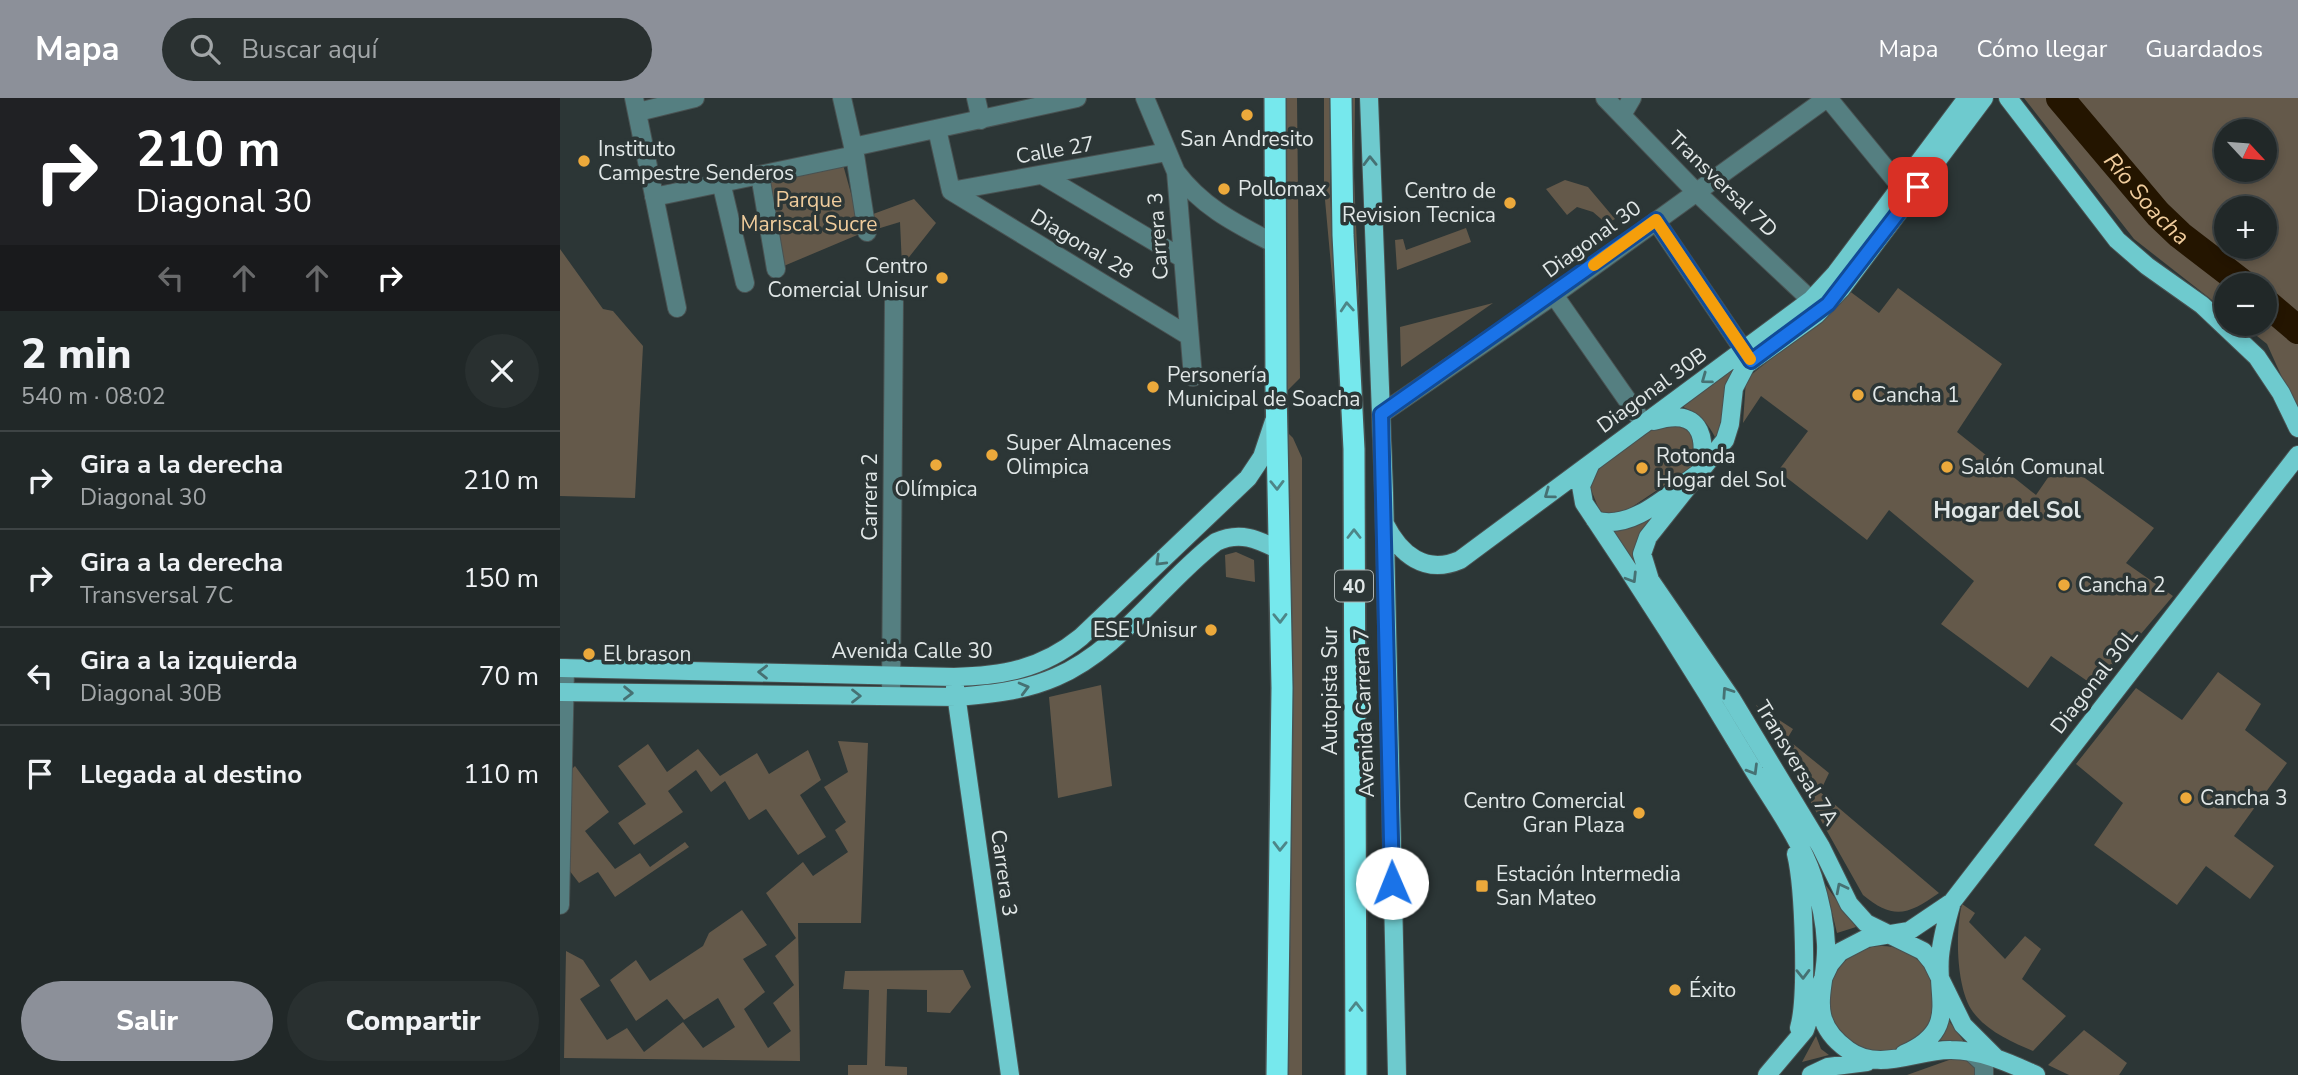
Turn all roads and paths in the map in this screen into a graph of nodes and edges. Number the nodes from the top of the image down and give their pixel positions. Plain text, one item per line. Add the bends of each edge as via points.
1 (695, 98) edge
2 (842, 98) edge
3 (976, 98) edge
4 (1077, 98) edge
5 (1145, 98) edge
6 (1275, 98) edge
7 (1341, 98) edge
8 (1369, 98) edge
9 (1605, 98) edge
10 (1632, 98) edge
11 (1827, 98) edge
12 (1967, 98) edge
13 (1984, 98) edge
14 (2008, 98) edge
15 (636, 105) edge
16 (1622, 116) junction
17 (981, 120) junction
18 (937, 129) junction
19 (854, 151) junction
20 (1167, 152) junction
21 (1176, 172) junction
22 (760, 175) junction
23 (1042, 175) junction
24 (721, 182) junction
25 (1901, 187) junction
26 (951, 191) junction
27 (1696, 192) junction
28 (654, 197) junction
29 (1656, 220) junction
30 (867, 232) dead end
31 (1275, 244) junction
32 (1181, 258) junction
33 (776, 269) dead end
34 (746, 283) dead end
35 (1555, 295) junction
36 (894, 297) dead end
37 (1811, 300) junction
38 (677, 308) dead end
39 (1189, 336) junction
40 (1748, 356) junction
41 (1193, 377) dead end
42 (1381, 414) junction
43 (1276, 415) junction
44 (1644, 424) junction
45 (2298, 428) edge
46 (2298, 455) edge
47 (1591, 463) junction
48 (1700, 472) junction
49 (1595, 520) junction
50 (1384, 522) junction
51 (1182, 541) junction
52 (1279, 550) junction
53 (1197, 558) junction
54 (563, 668) edge
55 (891, 675) junction
56 (954, 677) junction
57 (562, 692) edge
58 (891, 696) junction
59 (957, 697) junction
60 (1791, 834) junction
61 (1952, 902) junction
62 (560, 905) edge
63 (1887, 936) junction
64 (1940, 979) junction
65 (1820, 985) junction
66 (1790, 1049) junction
67 (1971, 1052) junction
68 (1995, 1057) junction
69 (1887, 1060) junction
70 (2029, 1074) edge
71 (1010, 1075) edge
72 (1277, 1075) edge
73 (1356, 1075) edge
74 (1397, 1075) edge
75 (1757, 1075) edge
76 (1767, 1075) edge
77 (1811, 1075) edge
78 (1984, 1075) edge

1 - 15 street
2 - 19 street
3 - 17 street
4 - 17 street
5 - 20 street, Carrera 3
6 - 31 highway
73 -> 7 highway, Autopista Sur / 40 via 1354,449
42 -> 8 main road, Avenida Carrera 7
9 - 16 street, Transversal 7D
10 - 16 street
11 - 25 street
11 - 27 street, Diagonal 30
12 - 25 main road, Diagonal 30B
13 - 40 main road, Diagonal 30B via 1841,289 1816,314
14 - 45 main road via 2117,240 2202,305 2257,357
15 - 28 street
16 - 27 street, Transversal 7D
17 - 18 street
18 - 19 street
18 - 26 street
19 - 22 street
19 - 30 street
20 - 21 street, Carrera 3
20 - 23 street, Calle 27
21 - 31 street via 1213,211
21 - 32 street, Carrera 3
22 - 24 street
22 - 33 street
23 - 26 street, Calle 27
23 - 32 street
24 - 28 street
24 - 34 street
25 - 37 main road, Diagonal 30B
26 - 39 street, Diagonal 28
27 - 29 street, Diagonal 30
27 - 37 street, Transversal 7D
28 - 38 street
29 - 35 street, Diagonal 30
29 - 40 street
31 - 43 highway
32 - 39 street, Carrera 3
35 - 42 street, Diagonal 30
35 - 44 street
36 - 55 street, Carrera 2
37 - 40 main road, Diagonal 30B
39 - 41 street, Carrera 3
40 -> 44 main road, Diagonal 30B
40 - 48 main road via 1734,388 1729,432
42 - 50 main road, Avenida Carrera 7
43 - 51 main road, Avenida Calle 30 via 1256,468
43 -> 52 highway
44 - 47 main road, Diagonal 30B
44 - 48 main road via 1678,416 1694,424 1704,444
46 - 61 main road, Diagonal 30L
47 - 49 main road, Transversal 7A via 1581,495
47 -> 50 main road, Diagonal 30B via 1450,564 1409,557 1394,543
48 - 49 main road via 1630,519
63 -> 48 main road, Transversal 7A via 1866,923 1849,904 1821,846 1731,698 1644,567 1644,544
49 -> 60 main road, Transversal 7A via 1705,689
50 - 74 main road, Avenida Carrera 7
51 - 53 main road via 1186,553
51 -> 56 main road, Avenida Calle 30 via 1064,650 1012,673
52 - 53 main road, Avenida Calle 30 via 1256,538 1235,536 1216,542
52 -> 72 highway via 1282,688
59 -> 53 main road, Avenida Calle 30 via 1033,686 1076,667 1106,645
55 -> 54 main road, Avenida Calle 30
54 - 57 street
55 - 56 main road, Avenida Calle 30
55 - 58 street, Carrera 2
56 - 59 main road, Carrera 3
57 -> 58 main road, Avenida Calle 30
57 - 62 street
58 - 59 main road, Avenida Calle 30
59 - 71 main road, Carrera 3
60 - 65 main road, Transversal 7A via 1809,866 1823,913 1826,961
60 -> 66 main road via 1801,899 1803,1003
61 - 63 main road via 1909,931
61 - 64 main road
63 - 64 main road, Transversal 7A via 1923,951
63 - 65 main road via 1867,938 1840,952
64 - 68 main road, Transversal 7A via 1963,1025
64 - 69 main road via 1944,1001 1933,1033 1922,1046
65 - 66 main road via 1811,1019
65 - 69 main road via 1823,1019 1836,1042 1851,1053
66 - 75 main road
66 - 76 main road
67 - 68 main road
67 - 69 main road via 1948,1050
67 - 78 street via 1983,1065
68 - 70 main road
69 - 77 main road via 1828,1067

